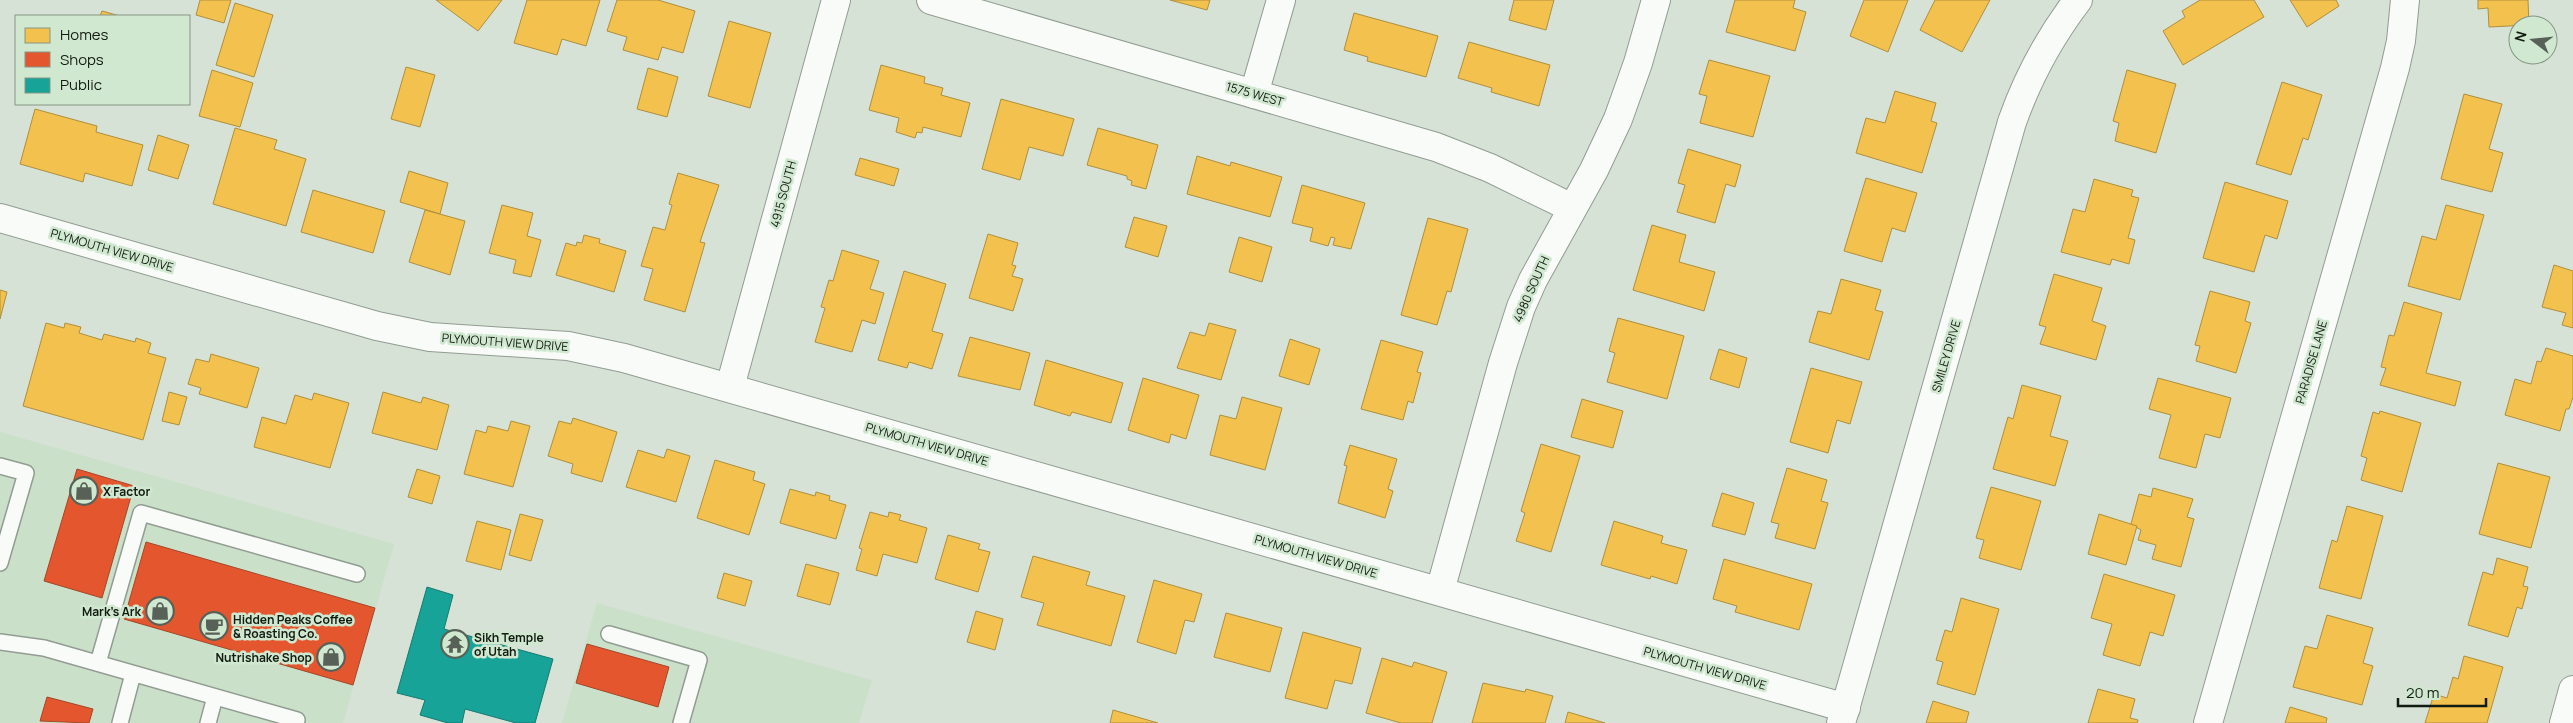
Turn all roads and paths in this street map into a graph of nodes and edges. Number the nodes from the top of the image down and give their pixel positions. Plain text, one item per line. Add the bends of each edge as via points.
1 (836, 0) edge
2 (931, 0) edge
3 (1280, 0) edge
4 (1656, 0) edge
5 (2078, 0) edge
6 (2405, 0) edge
7 (1254, 94) junction
8 (1572, 208) junction
9 (0, 218) edge
10 (730, 387) junction
11 (0, 466) edge
12 (3, 538) edge
13 (0, 563) edge
14 (357, 574) dead end
15 (1440, 591) junction
16 (610, 634) dead end
17 (0, 642) edge
18 (98, 664) junction
19 (133, 674) junction
20 (2573, 690) edge
21 (215, 697) junction
22 (1844, 716) edge
23 (300, 722) edge
24 (120, 723) edge
25 (208, 723) edge
26 (682, 723) edge
27 (2208, 723) edge
28 (2564, 723) edge

1 - 10 street, 4915 SOUTH
2 - 7 street, 1575 WEST
3 - 7 street
4 - 8 street, 4980 SOUTH via 1618,119
5 - 22 street, SMILEY DRIVE via 2038,59 2012,122
6 - 27 street, PARADISE LANE via 2395,68
7 - 8 street, 1575 WEST via 1436,147 1490,168
8 - 15 street, 4980 SOUTH via 1533,280 1511,335
9 - 10 street, PLYMOUTH VIEW DRIVE via 377,326 439,338 568,346
10 - 15 street, PLYMOUTH VIEW DRIVE
11 - 12 lane via 26,473
12 - 13 lane
14 - 18 lane via 142,512
15 - 22 street, PLYMOUTH VIEW DRIVE
16 - 26 lane via 699,660
17 - 18 lane via 44,648
18 - 19 lane
19 - 21 lane
19 - 24 lane
20 - 28 street
21 - 23 lane
21 - 25 lane

